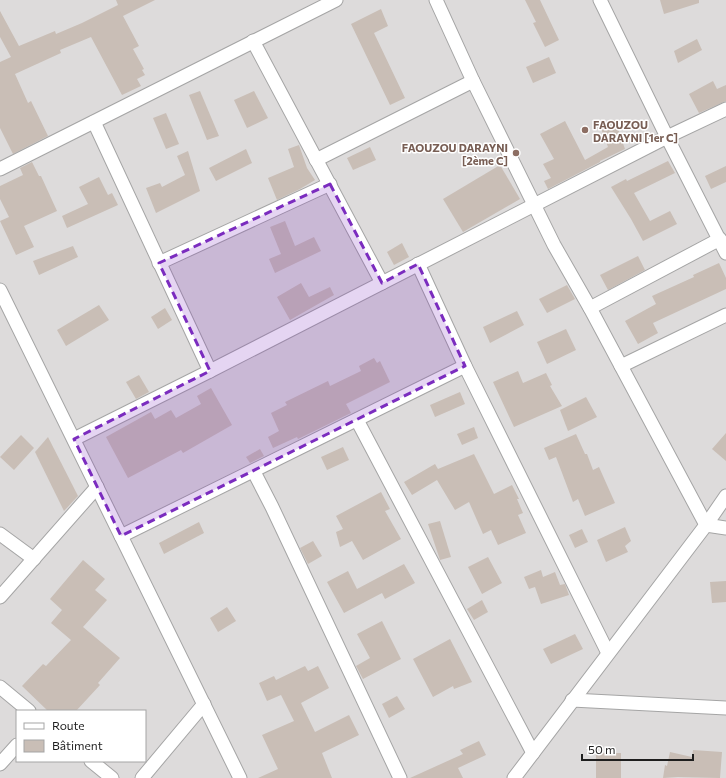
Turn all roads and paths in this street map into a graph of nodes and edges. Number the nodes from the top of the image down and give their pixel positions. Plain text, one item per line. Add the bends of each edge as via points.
1 (336, 0) edge
2 (436, 0) edge
3 (600, 0) edge
4 (253, 41) junction
5 (473, 81) junction
6 (726, 109) edge
7 (94, 122) junction
8 (667, 137) junction
9 (316, 160) junction
10 (0, 169) edge
11 (330, 184) junction
12 (535, 205) junction
13 (720, 239) junction
14 (726, 252) edge
15 (159, 263) junction
16 (418, 264) junction
17 (382, 283) junction
18 (0, 290) edge
19 (590, 308) junction
20 (726, 315) edge
21 (465, 366) junction
22 (621, 366) junction
23 (210, 371) junction
24 (356, 420) junction
25 (74, 439) junction
26 (254, 472) junction
27 (97, 487) junction
28 (726, 496) edge
29 (706, 525) junction
30 (726, 528) edge
31 (0, 534) edge
32 (121, 536) junction
33 (34, 559) junction
34 (0, 597) edge
35 (608, 653) junction
36 (0, 687) edge
37 (572, 700) junction
38 (204, 704) junction
39 (726, 708) edge
40 (28, 710) edge
41 (16, 746) edge
42 (533, 753) junction
43 (92, 762) edge
44 (0, 764) edge
45 (112, 778) edge
46 (142, 778) edge
47 (240, 778) edge
48 (400, 778) edge
49 (514, 778) edge

1 - 4 street
2 - 5 street
3 - 8 street
4 - 7 street
4 - 9 street
5 - 9 street
5 - 12 street
6 - 8 street
7 - 10 street
7 - 15 street
8 - 12 street
8 - 13 street
9 - 11 street
11 - 15 street
11 - 17 street
12 - 16 street
12 - 19 street via 554,245
13 - 14 street
13 - 19 street
15 - 23 street
16 - 17 street
16 - 21 street
17 - 23 street
18 - 25 street
19 - 22 street
20 - 22 street
21 - 24 street
21 - 35 street
22 - 29 street
23 - 25 street
24 - 26 street
24 - 42 street
25 - 27 street
26 - 32 street
26 - 48 street
27 - 32 street
27 - 33 street
28 - 29 street
29 - 30 street
29 - 35 street
31 - 33 street
32 - 38 street
33 - 34 street
35 - 37 street
36 - 40 street
37 - 39 street
37 - 42 street
38 - 46 street
38 - 47 street
41 - 44 street
42 - 49 street
43 - 45 street

